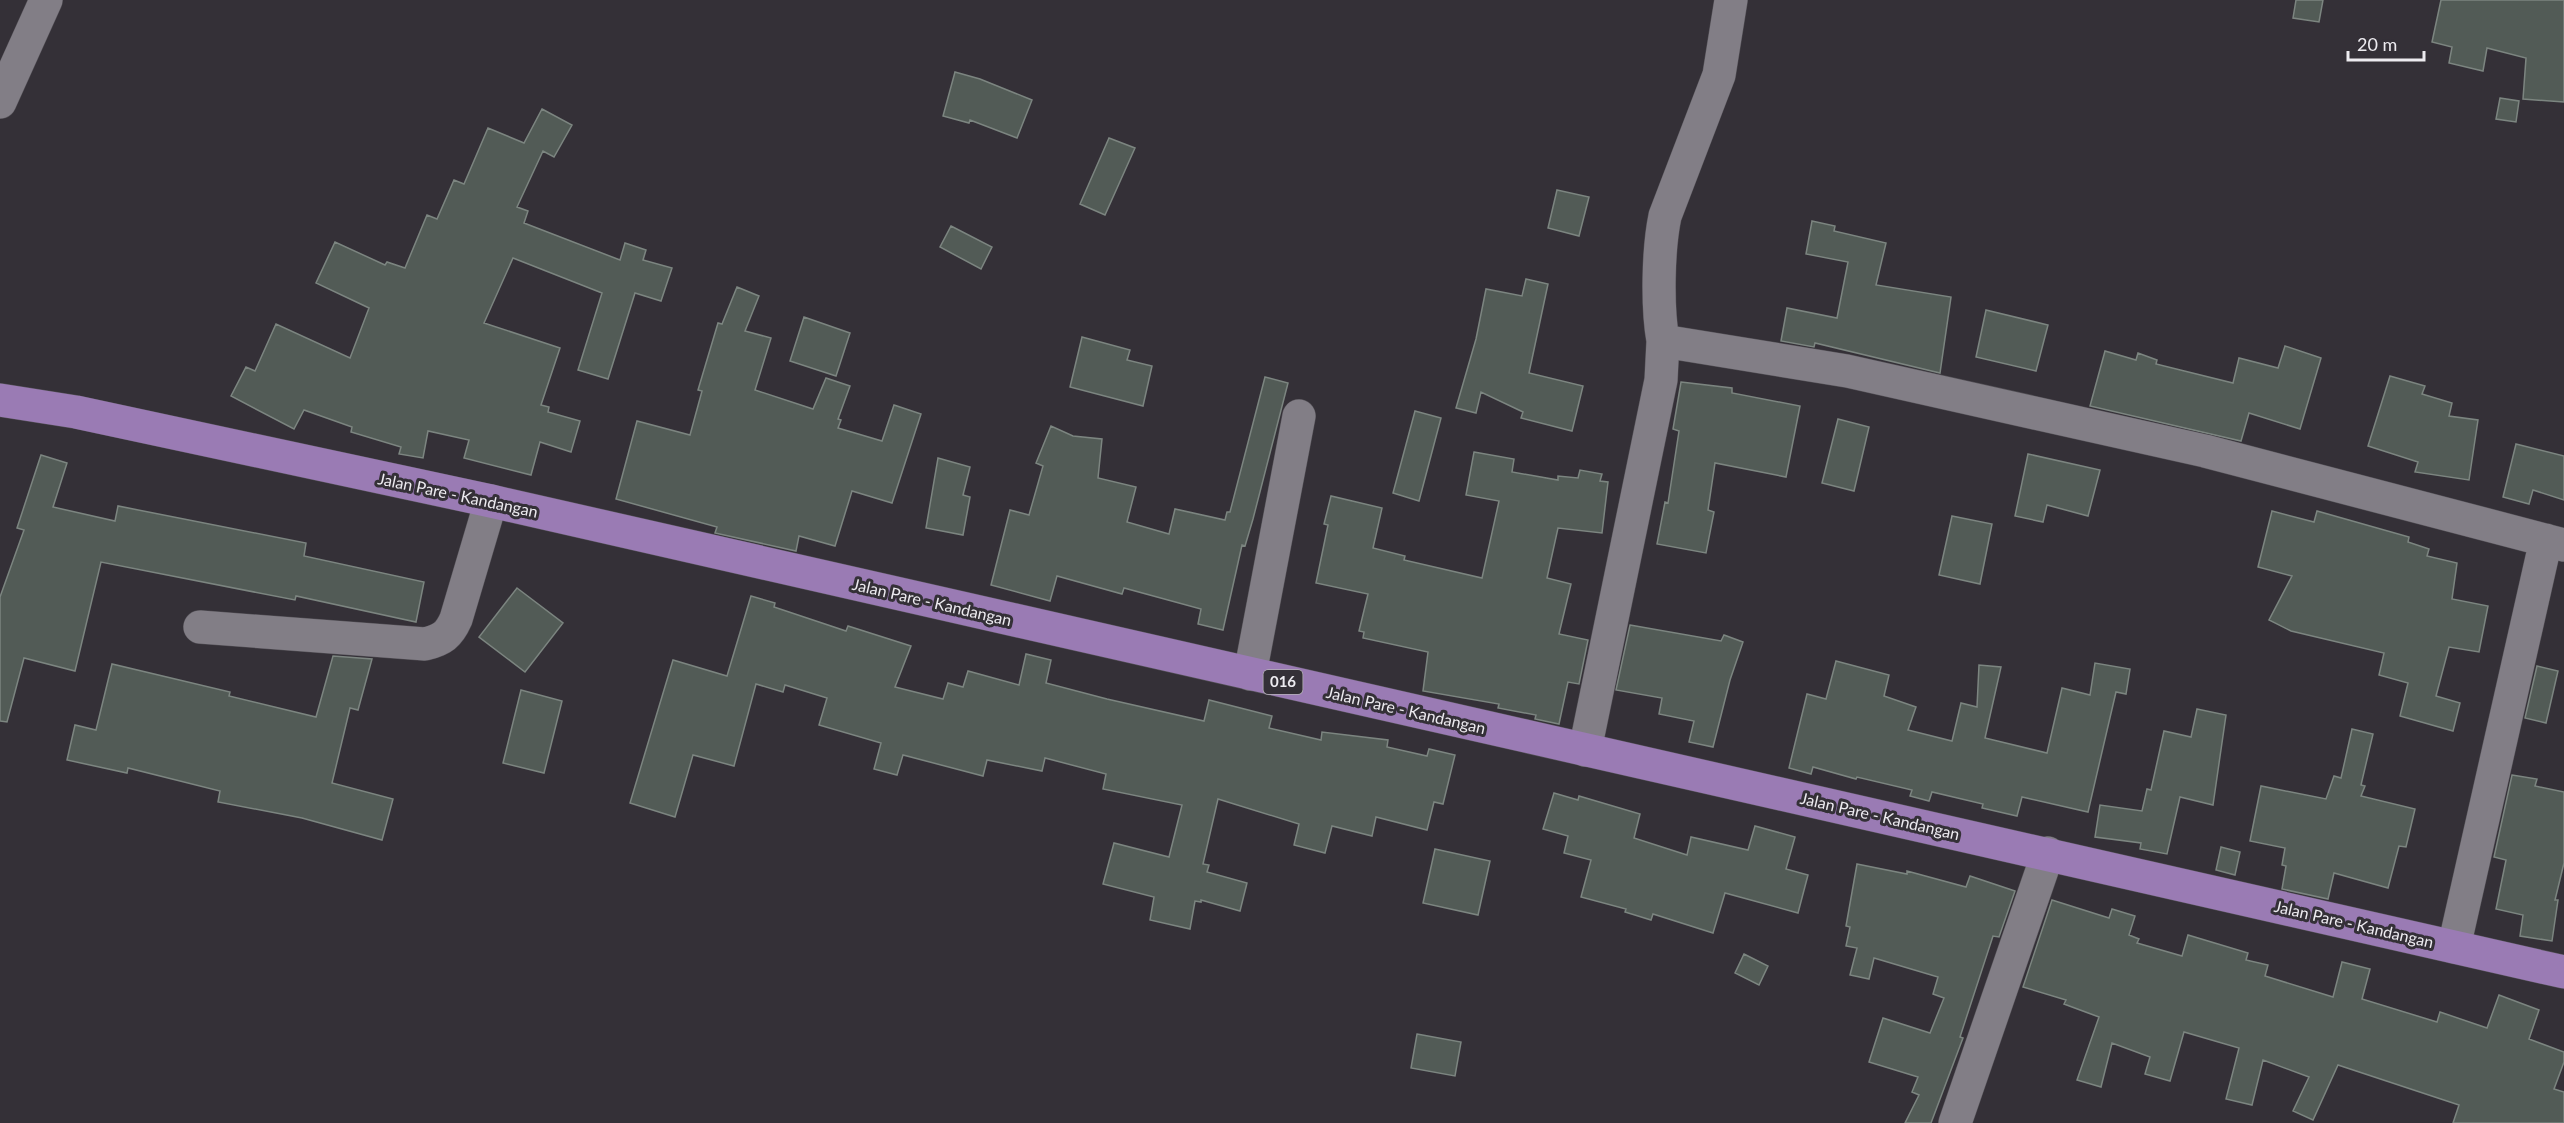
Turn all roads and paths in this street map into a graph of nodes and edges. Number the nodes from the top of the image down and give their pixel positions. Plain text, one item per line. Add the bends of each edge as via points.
1 (46, 0) edge
2 (1731, 0) edge
3 (0, 102) edge
4 (1663, 341) junction
5 (0, 400) edge
6 (1299, 416) dead end
7 (491, 501) junction
8 (2555, 542) edge
9 (200, 627) dead end
10 (1250, 674) junction
11 (1585, 750) junction
12 (2048, 854) junction
13 (2454, 947) junction
14 (2564, 972) edge
15 (1955, 1123) edge

1 - 3 street
2 - 4 street via 1719,75 1665,216 1661,236
4 - 8 street via 1847,371 2182,446
4 - 11 street via 1661,380
5 - 7 main road, Jalan Pare - Kandangan / 016 via 76,412
6 - 10 street
7 - 9 street via 456,619 450,633 438,641 424,644
7 - 10 main road, Jalan Pare - Kandangan / 016
8 - 13 street
10 - 11 main road, Jalan Pare - Kandangan / 016
11 - 12 main road, Jalan Pare - Kandangan / 016
12 - 13 main road, Jalan Pare - Kandangan / 016
12 - 15 street
13 - 14 main road, Jalan Pare - Kandangan / 016

